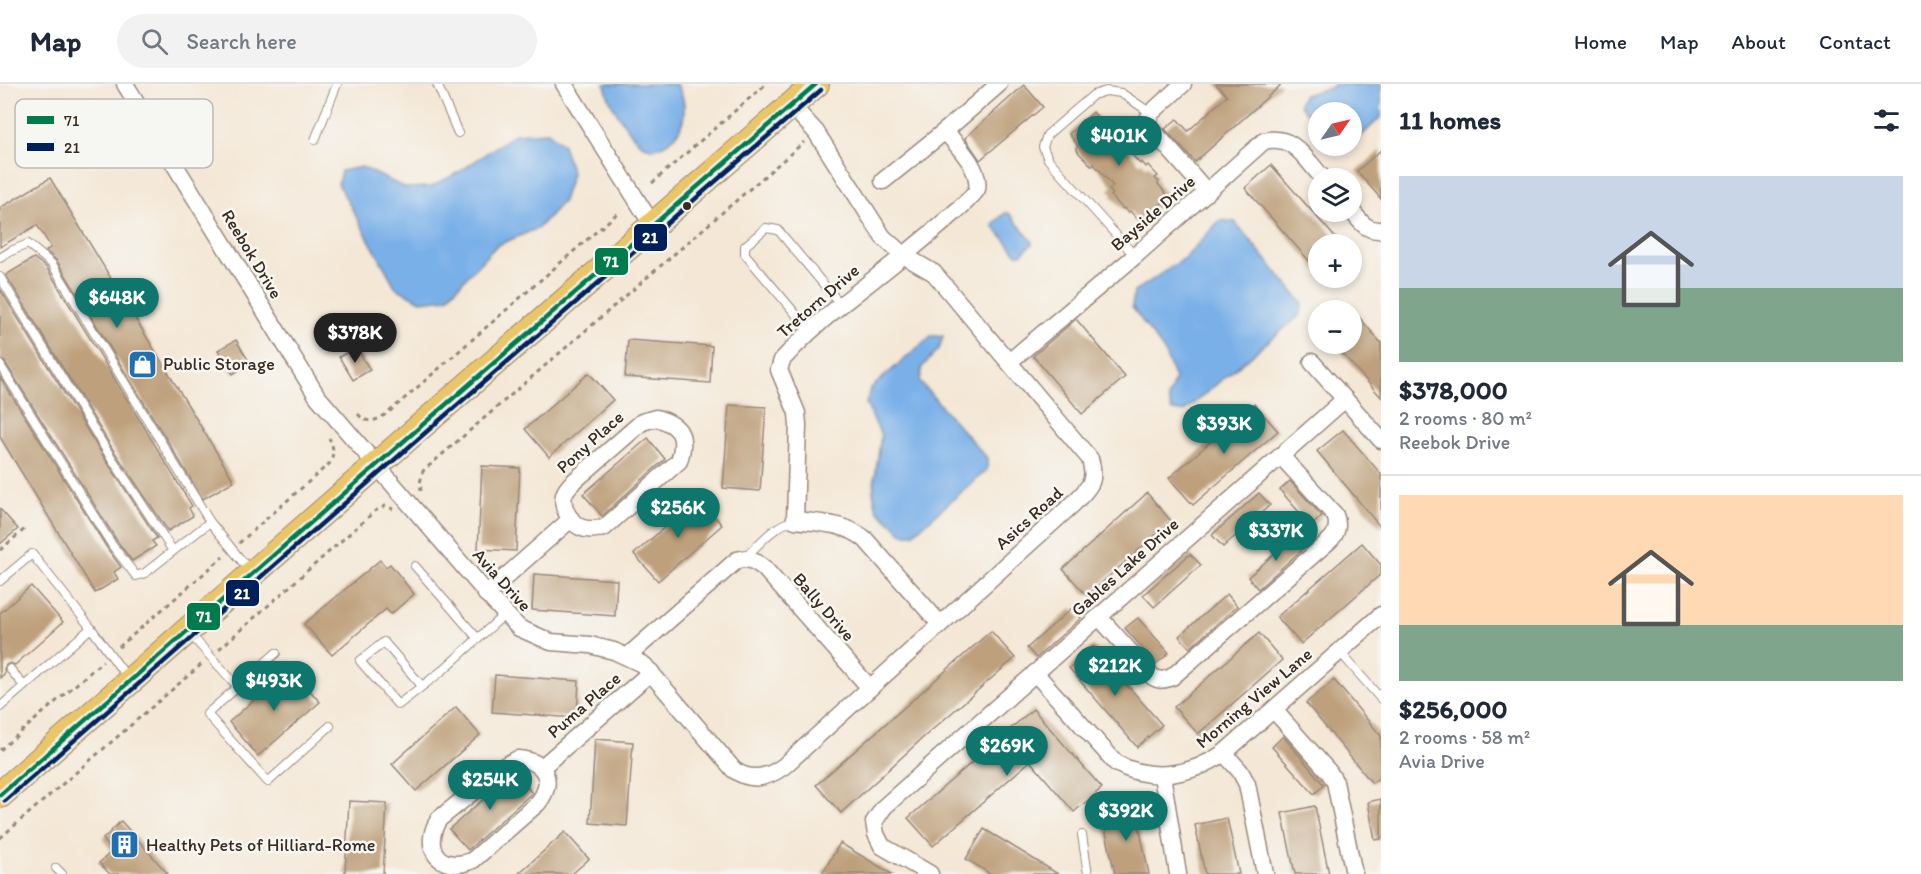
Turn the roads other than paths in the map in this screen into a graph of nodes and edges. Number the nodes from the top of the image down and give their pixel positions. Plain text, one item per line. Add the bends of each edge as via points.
1 (125, 84) edge
2 (337, 84) edge
3 (437, 84) edge
4 (564, 84) edge
5 (816, 84) edge
6 (999, 84) edge
7 (1183, 84) edge
8 (134, 99) edge
9 (792, 106) junction
10 (1151, 113) junction
11 (945, 130) junction
12 (458, 134) dead end
13 (315, 140) dead end
14 (177, 168) edge
15 (1314, 168) edge
16 (883, 182) dead end
17 (1207, 192) junction
18 (1361, 222) edge
19 (653, 226) junction
20 (1381, 230) edge
21 (903, 255) junction
22 (1135, 256) junction
23 (0, 258) edge
24 (0, 277) edge
25 (841, 305) junction
26 (811, 332) junction
27 (1010, 362) junction
28 (1312, 362) dead end
29 (0, 365) edge
30 (1345, 399) junction
31 (1381, 440) edge
32 (1281, 456) junction
33 (377, 465) junction
34 (571, 519) junction
35 (795, 520) junction
36 (210, 522) junction
37 (173, 551) junction
38 (744, 558) junction
39 (415, 566) dead end
40 (253, 574) junction
41 (0, 581) edge
42 (486, 594) junction
43 (505, 614) junction
44 (1381, 615) edge
45 (1099, 617) junction
46 (940, 624) junction
47 (91, 628) junction
48 (188, 631) junction
49 (478, 639) junction
50 (1340, 652) junction
51 (276, 653) dead end
52 (627, 656) junction
53 (10, 669) dead end
54 (651, 672) junction
55 (1035, 673) junction
56 (130, 682) junction
57 (24, 686) junction
58 (422, 686) junction
59 (238, 687) junction
60 (870, 688) junction
61 (1381, 699) edge
62 (0, 706) edge
63 (1274, 710) junction
64 (330, 726) dead end
65 (1224, 753) junction
66 (542, 767) junction
67 (1162, 775) junction
68 (0, 795) edge
69 (1082, 835) dead end
70 (930, 874) edge
71 (1088, 874) edge
72 (1178, 874) edge
73 (1265, 874) edge
74 (1354, 874) edge

1 - 8 street, Reebok Drive
2 - 13 lane
3 - 12 lane
4 - 19 street
5 - 9 main road
6 - 11 street
7 - 10 street
9 - 19 main road
9 - 21 street, Asics Road via 816,132 883,237
10 - 17 street via 1149,126
10 - 22 lane via 1121,93 1100,93 1047,135 1043,147 1048,159
11 - 16 street
11 - 21 street, Tretorn Drive via 972,165 978,187 966,202
14 - 33 street, Reebok Drive via 317,396
15 - 17 street, Bayside Drive via 1291,143 1276,138 1264,141
17 - 22 street, Bayside Drive
18 - 20 street via 1375,231
19 - 33 main road
21 - 25 street, Tretorn Drive
21 - 27 street, Asics Road via 934,273
22 - 27 street, Bayside Drive
23 - 36 lane via 28,244 52,264
24 - 37 lane
25 - 26 street, Tretorn Drive
25 - 26 lane via 778,230 766,228 745,246 745,254
26 - 35 street, Tretorn Drive via 782,360 779,370 798,419
27 - 46 street, Asics Road via 1090,459 1094,473 1089,487 1073,504
28 - 30 street
29 - 37 lane via 112,545 136,576
30 - 31 street
30 - 32 street, Gables Lake Drive
32 - 45 street, Gables Lake Drive
32 - 45 street via 1335,515 1336,532 1329,541 1166,680 1153,677
33 - 40 main road
33 - 42 street, Avia Drive
34 - 34 street, Pony Place via 564,507 564,494 572,483 642,422 656,418 670,422 680,433 683,447 679,461 604,528 580,527
34 - 42 street
35 - 38 lane via 775,529
35 - 46 street via 856,531
36 - 37 lane
36 - 40 lane
38 - 52 street
38 - 60 street, Bally Drive via 764,568
39 - 49 lane
40 - 48 main road
41 - 47 lane via 32,554
42 - 43 street, Avia Drive
43 - 49 lane
43 - 52 street, Avia Drive via 519,628 551,642 590,645
44 - 50 street, Morning View Lane
45 - 55 street, Gables Lake Drive
46 - 60 street, Asics Road
47 - 56 lane
47 - 57 lane
48 - 56 main road
48 - 59 lane
49 - 58 lane
50 - 61 lane
50 - 63 street, Morning View Lane
51 - 59 lane
52 - 54 street, Asics Road
53 - 57 lane
54 - 60 street, Asics Road via 734,770 749,776 774,774
54 - 66 street, Puma Place
55 - 67 street, Morning View Lane via 1116,763 1130,770
55 - 70 street, Gables Lake Drive via 884,807 874,822 882,846
56 - 68 main road
57 - 62 lane
58 - 58 lane via 398,705 360,661 384,642
59 - 64 lane via 207,714 268,782
63 - 65 street, Morning View Lane
63 - 74 street via 1335,782
65 - 67 street, Morning View Lane via 1202,767
65 - 73 street via 1247,784
66 - 66 street via 546,793 473,860 461,865 448,864 437,856 431,844 432,831 439,819 512,762 531,760
67 - 72 street
69 - 71 lane

